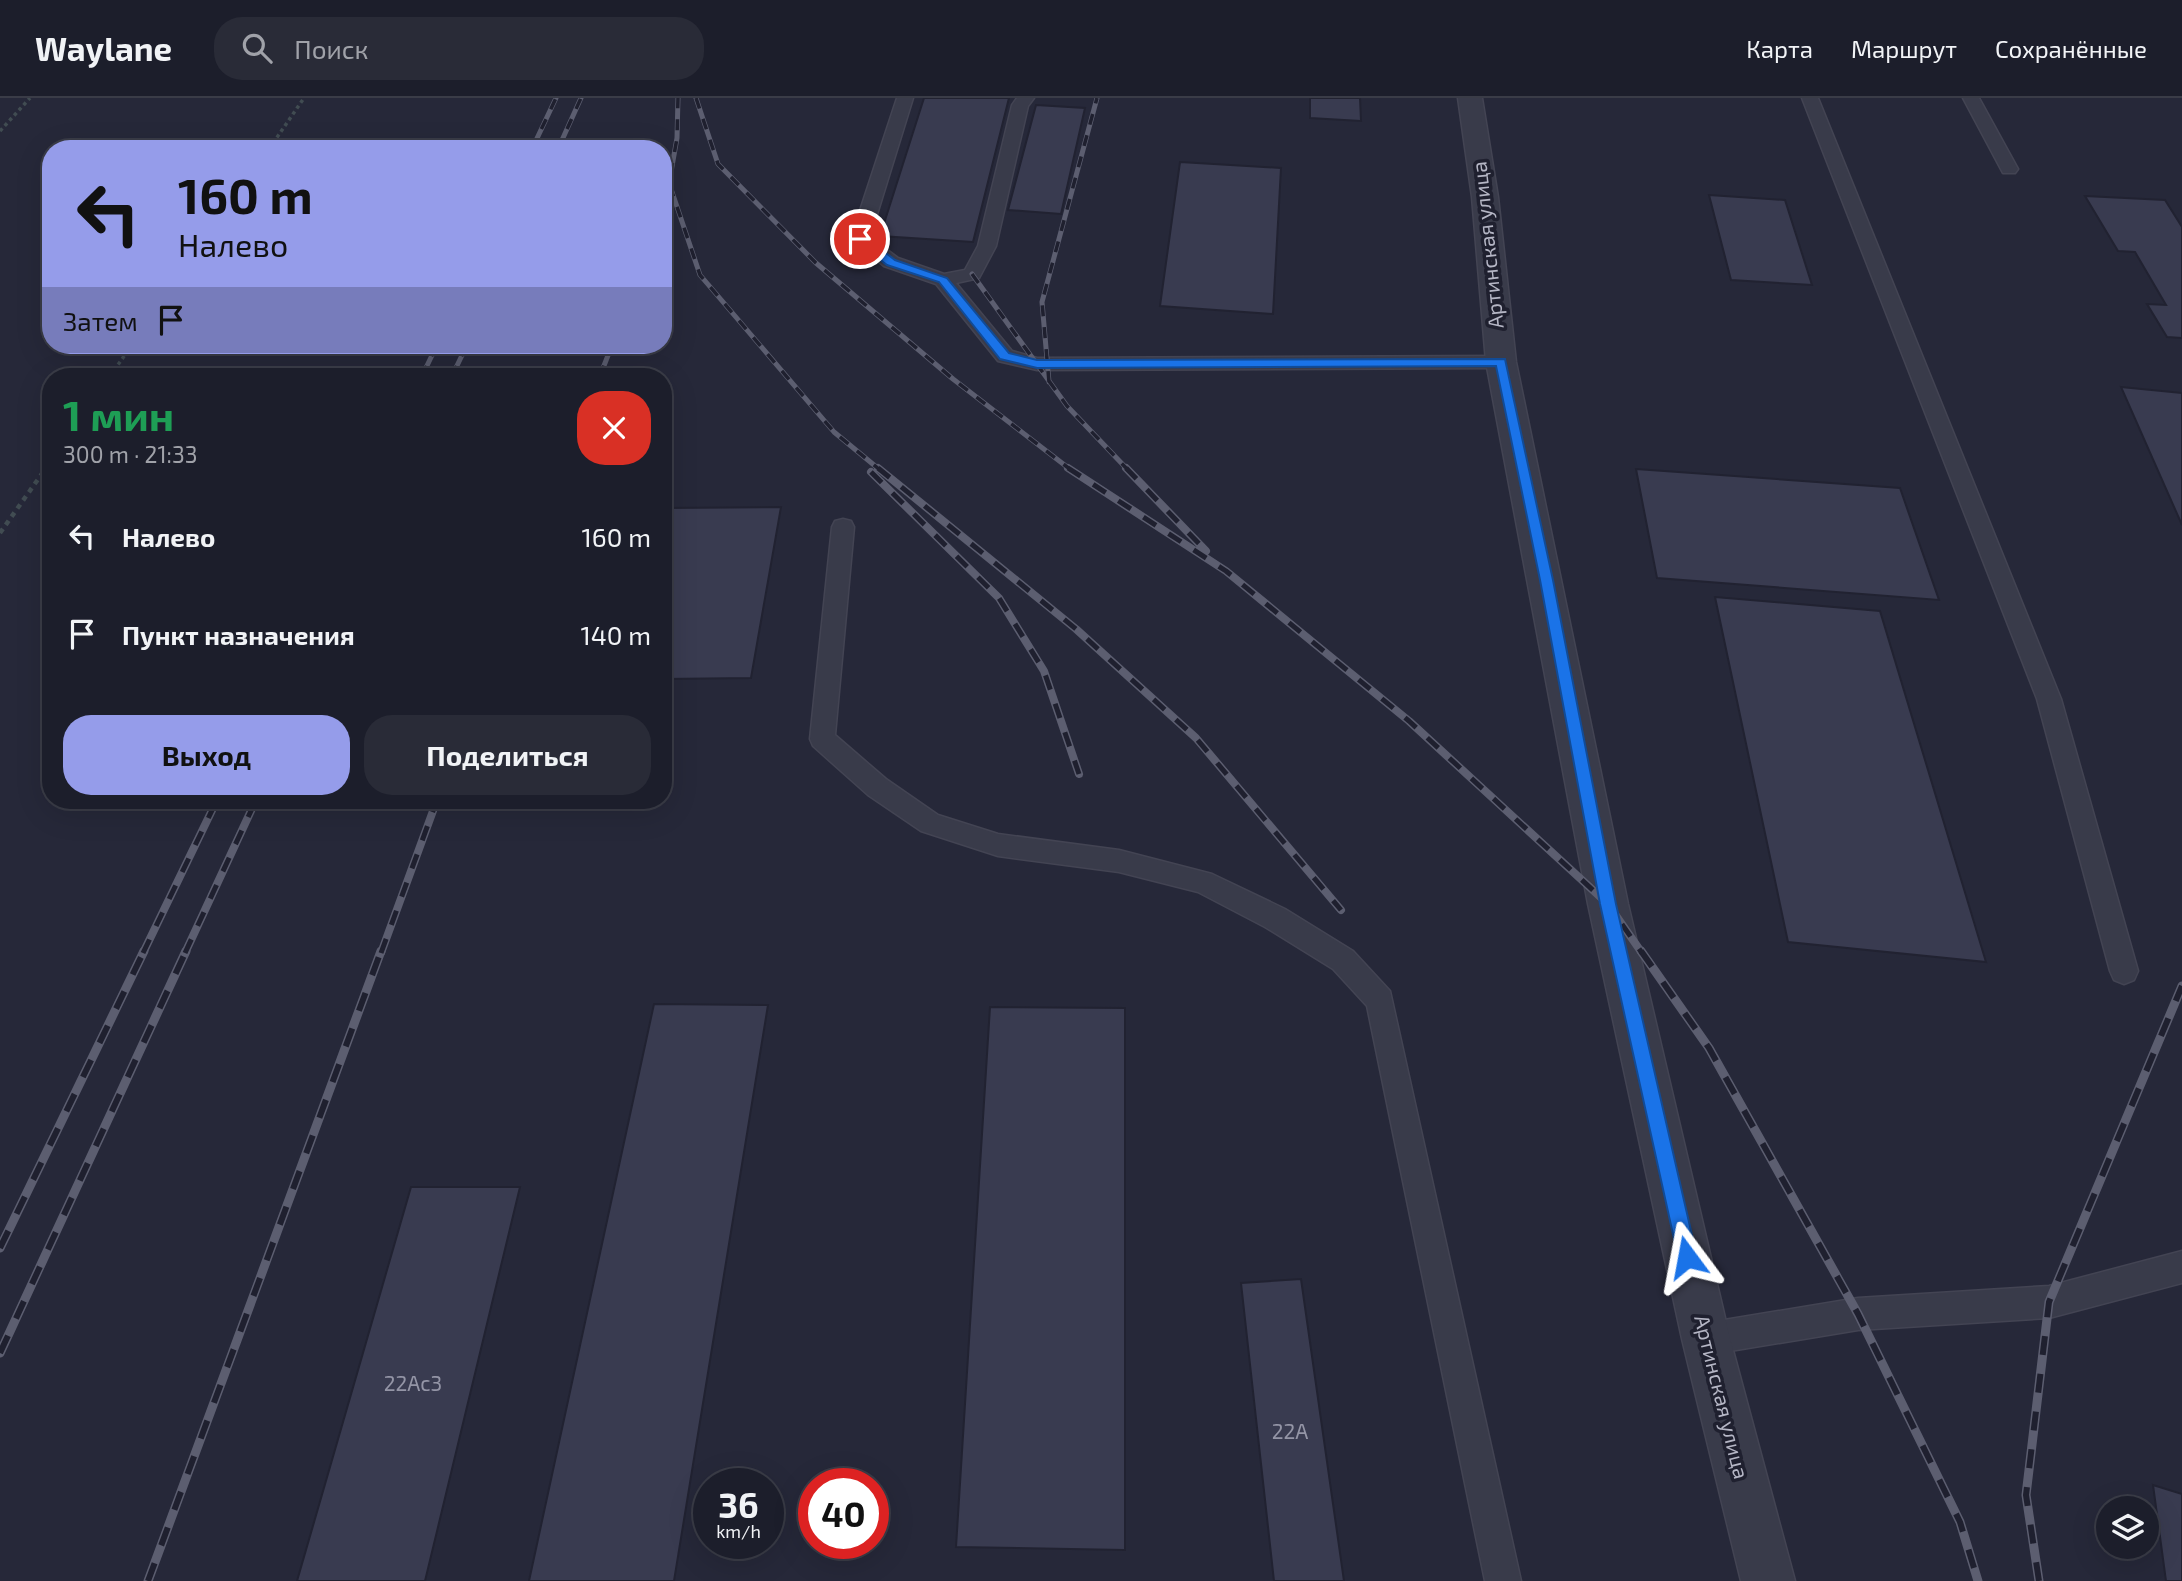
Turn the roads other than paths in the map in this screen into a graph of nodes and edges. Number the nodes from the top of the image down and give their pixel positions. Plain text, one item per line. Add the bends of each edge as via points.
1 (905, 98) edge
2 (1026, 98) edge
3 (1470, 98) edge
4 (1810, 98) edge
5 (1971, 98) edge
6 (2008, 169) dead end
7 (943, 280) junction
8 (1501, 362) junction
9 (844, 527) dead end
10 (2124, 971) dead end
11 (2182, 1267) edge
12 (1706, 1339) junction
13 (1503, 1581) edge
14 (1768, 1581) edge

1 - 7 lane via 860,239 891,262
2 - 7 lane via 1020,105 987,246 972,274
3 - 8 street, Артинская улица
4 - 10 lane via 2049,699
5 - 6 lane
7 - 8 lane via 1004,356 1037,364
8 - 12 street, Артинская улица via 1608,904
9 - 13 lane via 822,739 877,788 930,823 998,845 1119,861 1203,882 1275,918 1343,960 1380,1000
11 - 12 lane via 2049,1302 1858,1314
12 - 14 street, Артинская улица

